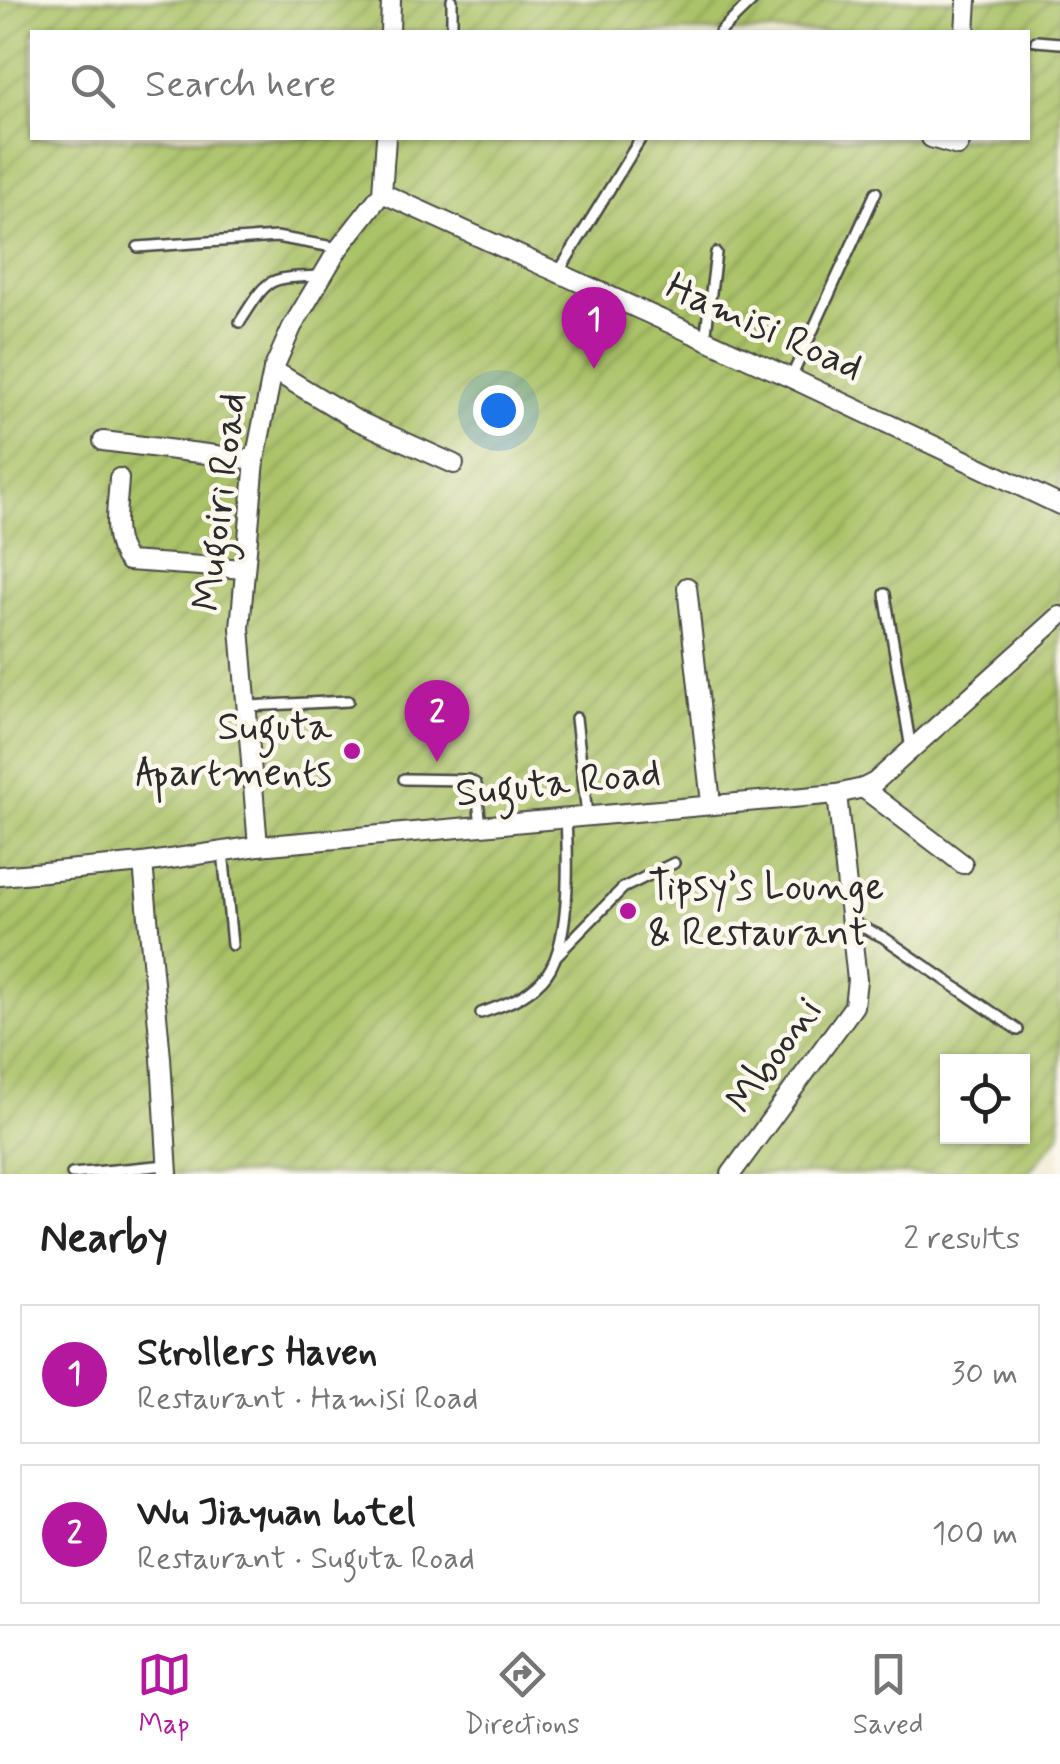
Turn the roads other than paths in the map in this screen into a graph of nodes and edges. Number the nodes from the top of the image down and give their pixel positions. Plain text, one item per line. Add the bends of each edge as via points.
1 (391, 0) edge
2 (452, 0) edge
3 (753, 0) edge
4 (966, 0) edge
5 (390, 30) edge
6 (452, 30) edge
7 (722, 30) edge
8 (966, 30) edge
9 (1036, 42) dead end
10 (1060, 42) edge
11 (386, 140) edge
12 (640, 140) edge
13 (938, 140) edge
14 (961, 140) edge
15 (876, 192) dead end
16 (382, 193) junction
17 (138, 247) dead end
18 (340, 248) junction
19 (716, 254) dead end
20 (558, 273) junction
21 (321, 276) junction
22 (240, 322) dead end
23 (706, 340) junction
24 (273, 370) junction
25 (790, 378) junction
26 (103, 441) dead end
27 (255, 460) junction
28 (454, 464) dead end
29 (120, 478) dead end
30 (1060, 505) edge
31 (244, 569) junction
32 (687, 587) dead end
33 (885, 594) dead end
34 (1057, 624) edge
35 (348, 701) dead end
36 (248, 706) junction
37 (576, 718) dead end
38 (911, 752) junction
39 (404, 779) dead end
40 (863, 788) junction
41 (837, 794) junction
42 (711, 804) junction
43 (587, 815) junction
44 (566, 818) junction
45 (482, 828) junction
46 (258, 846) junction
47 (222, 851) junction
48 (142, 863) junction
49 (674, 863) dead end
50 (963, 864) dead end
51 (0, 876) edge
52 (851, 922) junction
53 (232, 945) dead end
54 (555, 956) junction
55 (481, 1014) dead end
56 (1018, 1030) dead end
57 (168, 1170) edge
58 (72, 1174) edge
59 (732, 1174) edge

1 - 5 street
2 - 6 lane
3 - 7 lane
4 - 8 street
9 - 10 lane
11 - 16 street
12 - 20 lane
13 - 14 street via 958,146
15 - 25 lane
16 - 18 street, Mugoiri Road
16 - 20 street, Hamisi Road
17 - 18 lane via 276,237
18 - 21 street, Mugoiri Road
19 - 23 lane
20 - 23 street, Hamisi Road
21 - 22 lane via 268,282
21 - 24 street, Mugoiri Road
23 - 25 street, Hamisi Road
24 - 27 street, Mugoiri Road
24 - 28 street via 356,420
25 - 30 street, Hamisi Road
26 - 27 street
27 - 31 street, Mugoiri Road
29 - 31 street via 117,539 128,561
31 - 36 street, Mugoiri Road via 240,628
32 - 42 street
33 - 38 lane
34 - 38 street, Suguta Road
35 - 36 lane
36 - 46 street, Mugoiri Road
37 - 43 lane
38 - 40 street, Suguta Road
39 - 45 lane via 476,784
40 - 41 street, Suguta Road
40 - 50 street
41 - 42 street, Suguta Road
41 - 52 street, Mbooni
42 - 43 street, Suguta Road
43 - 44 street, Suguta Road
44 - 45 street, Suguta Road
44 - 54 lane via 568,878
45 - 46 street, Suguta Road
46 - 47 street, Suguta Road
47 - 48 street, Suguta Road
47 - 53 lane
48 - 51 street, Suguta Road
48 - 57 street
49 - 54 lane via 623,888
52 - 56 lane
52 - 59 street, Mbooni via 854,1006
54 - 55 lane via 546,976 521,998
57 - 58 lane

